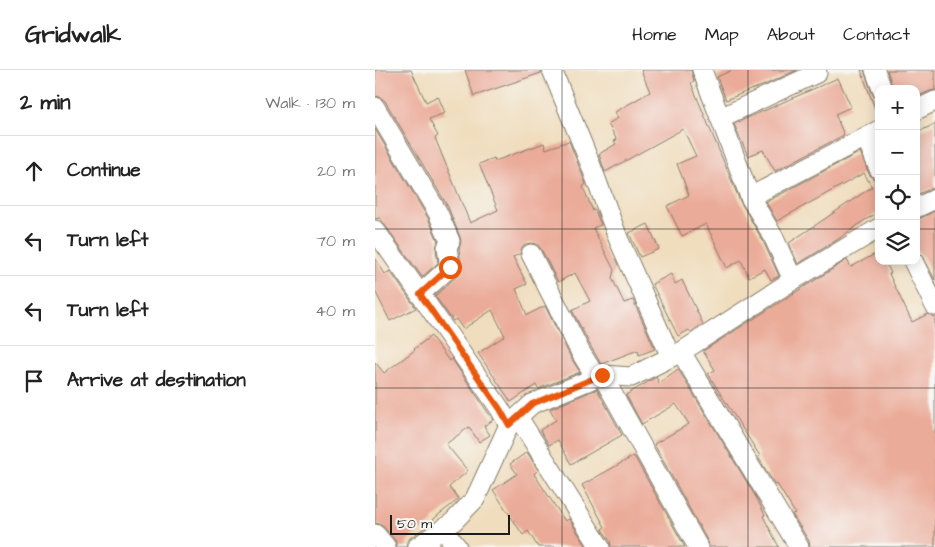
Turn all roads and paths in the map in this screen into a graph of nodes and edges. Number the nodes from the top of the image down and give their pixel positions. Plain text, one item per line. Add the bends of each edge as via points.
1 (552, 70) edge
2 (702, 70) edge
3 (875, 70) edge
4 (817, 73) dead end
5 (881, 85) edge
6 (935, 101) edge
7 (375, 107) edge
8 (920, 108) edge
9 (720, 118) junction
10 (872, 134) edge
11 (875, 149) edge
12 (750, 197) junction
13 (935, 199) edge
14 (920, 206) edge
15 (375, 230) edge
16 (875, 230) edge
17 (531, 254) dead end
18 (915, 265) edge
19 (793, 280) junction
20 (420, 294) junction
21 (935, 306) edge
22 (676, 355) junction
23 (602, 375) junction
24 (514, 421) junction
25 (443, 529) junction
26 (375, 534) edge
27 (386, 547) edge
28 (417, 547) edge
29 (457, 547) edge
30 (600, 547) edge
31 (698, 547) edge
32 (799, 547) edge

1 - 22 street via 618,238
2 - 9 street
3 - 5 street
4 - 9 street
6 - 8 street
7 - 20 street via 438,213 450,241 447,248 450,267
9 - 12 street
10 - 11 street
10 - 12 street
12 - 19 street
13 - 14 street
15 - 20 street
16 - 19 street
17 - 23 street via 581,354 594,374
18 - 21 street
19 - 22 street
20 - 24 street via 500,409
22 - 23 street via 631,377
22 - 32 street
23 - 24 street via 532,404
23 - 31 street
24 - 25 street via 475,499
24 - 30 street
25 - 28 street
25 - 29 street
26 - 27 street

